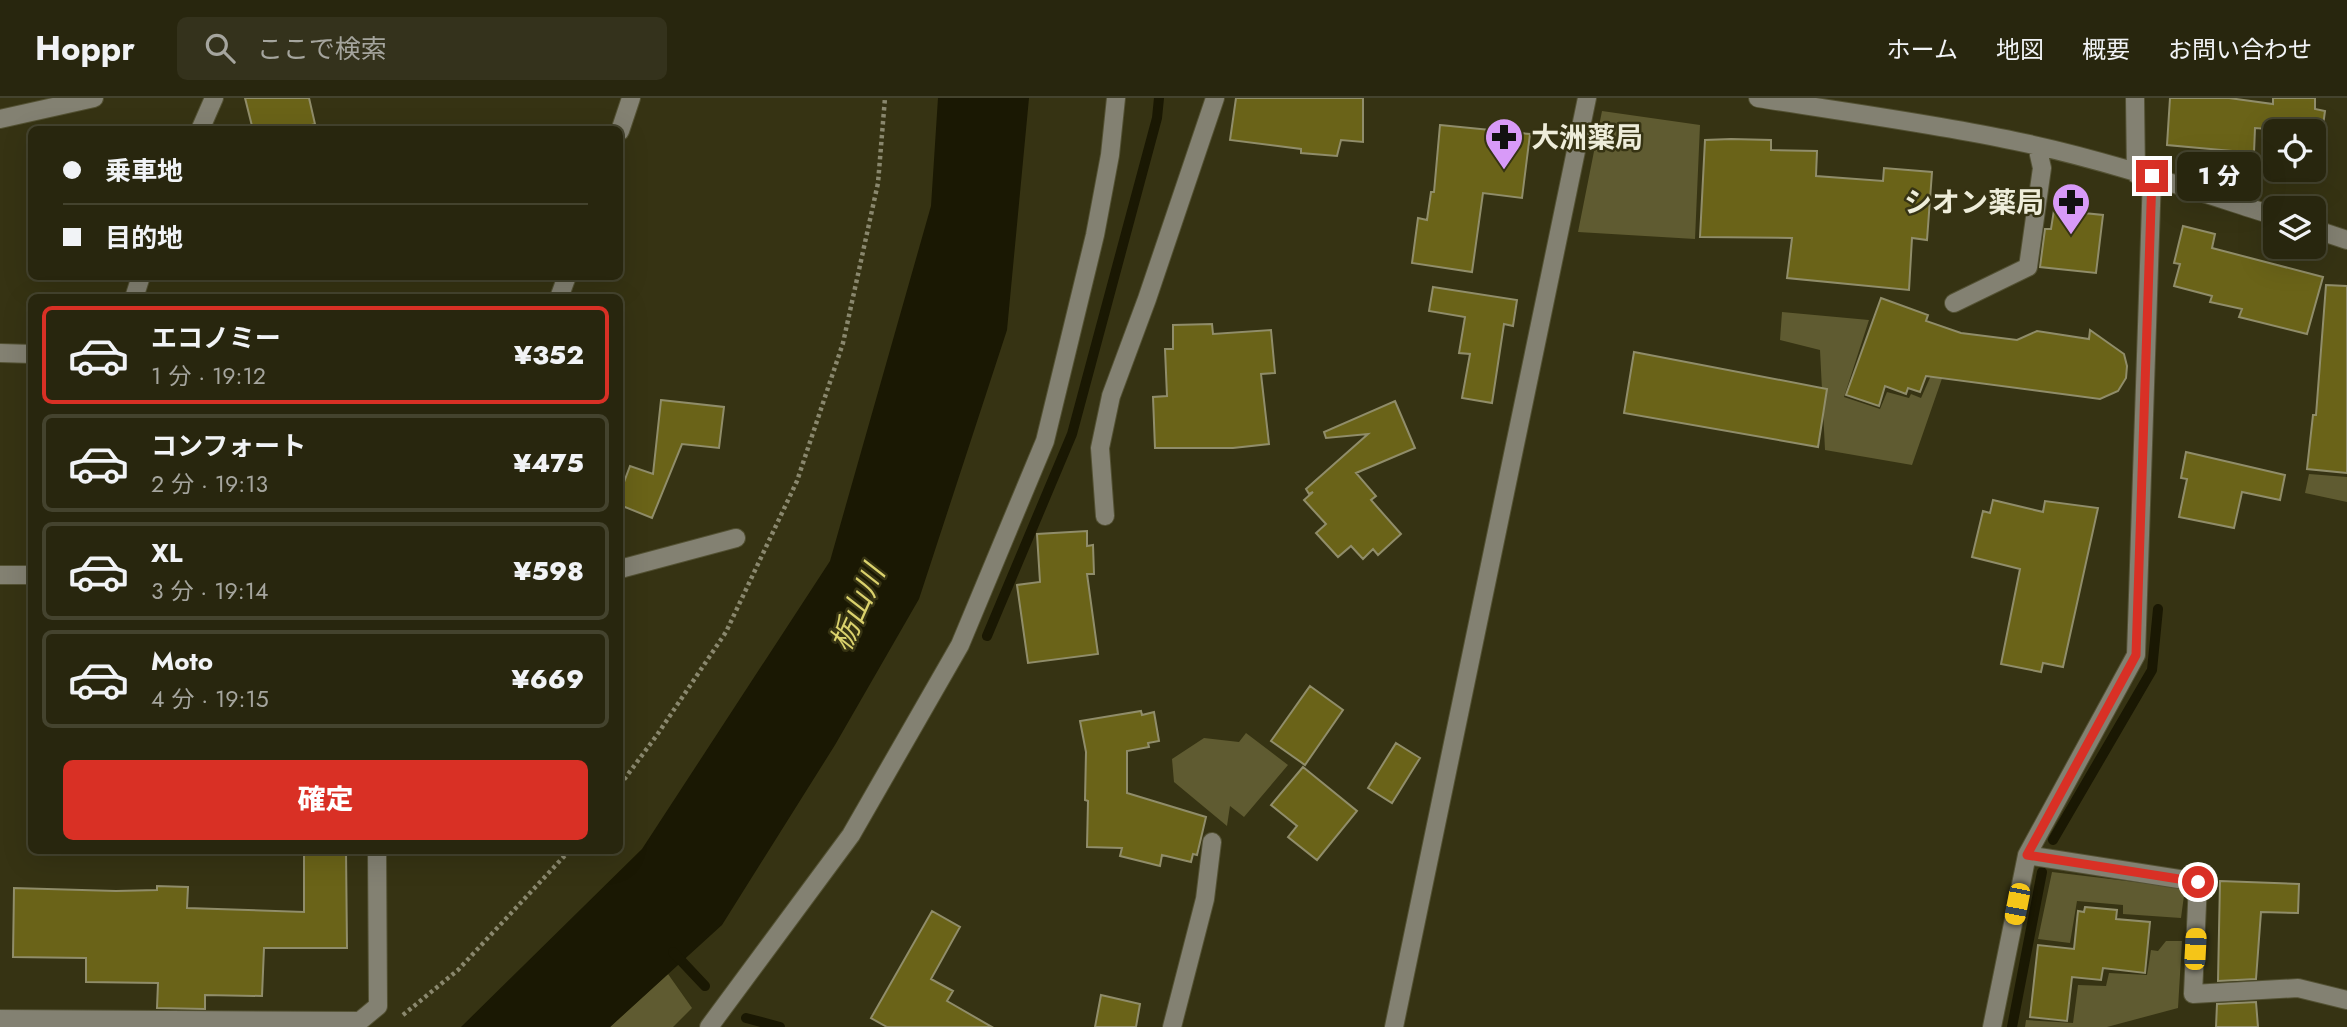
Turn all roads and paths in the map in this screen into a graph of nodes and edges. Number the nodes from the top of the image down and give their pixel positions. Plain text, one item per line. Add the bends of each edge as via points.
1 (94, 98) edge
2 (214, 98) edge
3 (631, 98) edge
4 (885, 98) edge
5 (1116, 98) edge
6 (1215, 98) edge
7 (1587, 98) edge
8 (1759, 98) edge
9 (2134, 98) edge
10 (1822, 103) edge
11 (0, 118) edge
12 (202, 126) edge
13 (622, 126) edge
14 (2037, 146) junction
15 (2144, 175) junction
16 (2263, 212) edge
17 (2326, 233) edge
18 (2347, 240) edge
19 (1954, 303) dead end
20 (0, 353) edge
21 (28, 354) edge
22 (1105, 516) dead end
23 (736, 538) dead end
24 (623, 568) edge
25 (0, 575) edge
26 (28, 575) edge
27 (623, 781) edge
28 (1212, 842) dead end
29 (377, 854) edge
30 (566, 854) edge
31 (2027, 855) junction
32 (2347, 1000) edge
33 (0, 1019) edge
34 (399, 1019) dead end
35 (709, 1027) edge
36 (1172, 1027) edge
37 (1394, 1027) edge
38 (1992, 1027) edge

1 - 11 street
2 - 12 street
3 - 13 street
4 - 27 path via 878,183 843,343 797,481 726,632
5 - 35 street via 1095,235 1045,441 960,645 851,835
6 - 22 street via 1111,396 1100,448
7 - 37 street
8 - 10 street
9 - 15 street
10 - 14 street
14 - 15 street
14 - 19 street via 2042,168 2028,267
15 - 16 street
15 - 31 street via 2136,655
17 - 18 street
20 - 21 street
23 - 24 street
25 - 26 street
28 - 36 street via 1205,900
29 - 33 street via 378,1006 360,1021
30 - 34 path via 458,970
31 - 32 street via 2198,882 2193,994 2298,988
31 - 38 street

